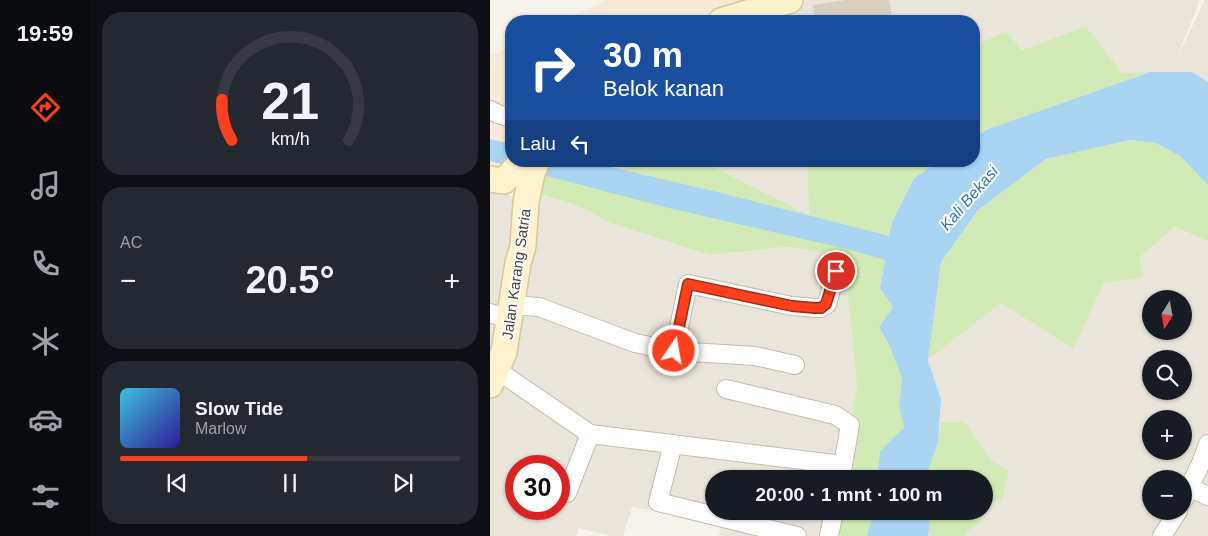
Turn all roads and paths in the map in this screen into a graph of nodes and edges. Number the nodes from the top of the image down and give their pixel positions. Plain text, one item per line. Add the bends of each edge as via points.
1 (790, 0) edge
2 (741, 15) edge
3 (490, 110) edge
4 (505, 116) edge
5 (517, 167) edge
6 (534, 167) edge
7 (490, 179) edge
8 (490, 188) edge
9 (526, 202) junction
10 (836, 271) dead end
11 (504, 312) edge
12 (674, 351) junction
13 (795, 365) dead end
14 (494, 378) edge
15 (726, 389) dead end
16 (590, 434) junction
17 (673, 444) junction
18 (1208, 444) edge
19 (829, 470) edge
20 (841, 470) edge
21 (1192, 481) edge
22 (570, 485) edge
23 (1192, 494) edge
24 (1208, 496) edge
25 (832, 520) edge
26 (1172, 520) edge
27 (797, 536) edge
28 (829, 536) edge
29 (1162, 536) edge

1 - 2 street
3 - 4 street
5 - 7 street via 504,181
6 - 9 street, Jalan Karang Satria
8 - 9 street
9 - 11 street, Jalan Karang Satria via 523,246
10 - 12 street via 826,304 821,308 792,306 688,284
11 - 12 street via 539,307 635,343
11 - 14 street, Jalan Karang Satria via 504,352
12 - 13 street via 755,356
14 - 16 street
15 - 20 street via 835,416 850,425
16 - 17 street
16 - 22 street
17 - 19 street
17 - 27 street via 658,502
18 - 21 street
23 - 24 street
25 - 28 street
26 - 29 street

